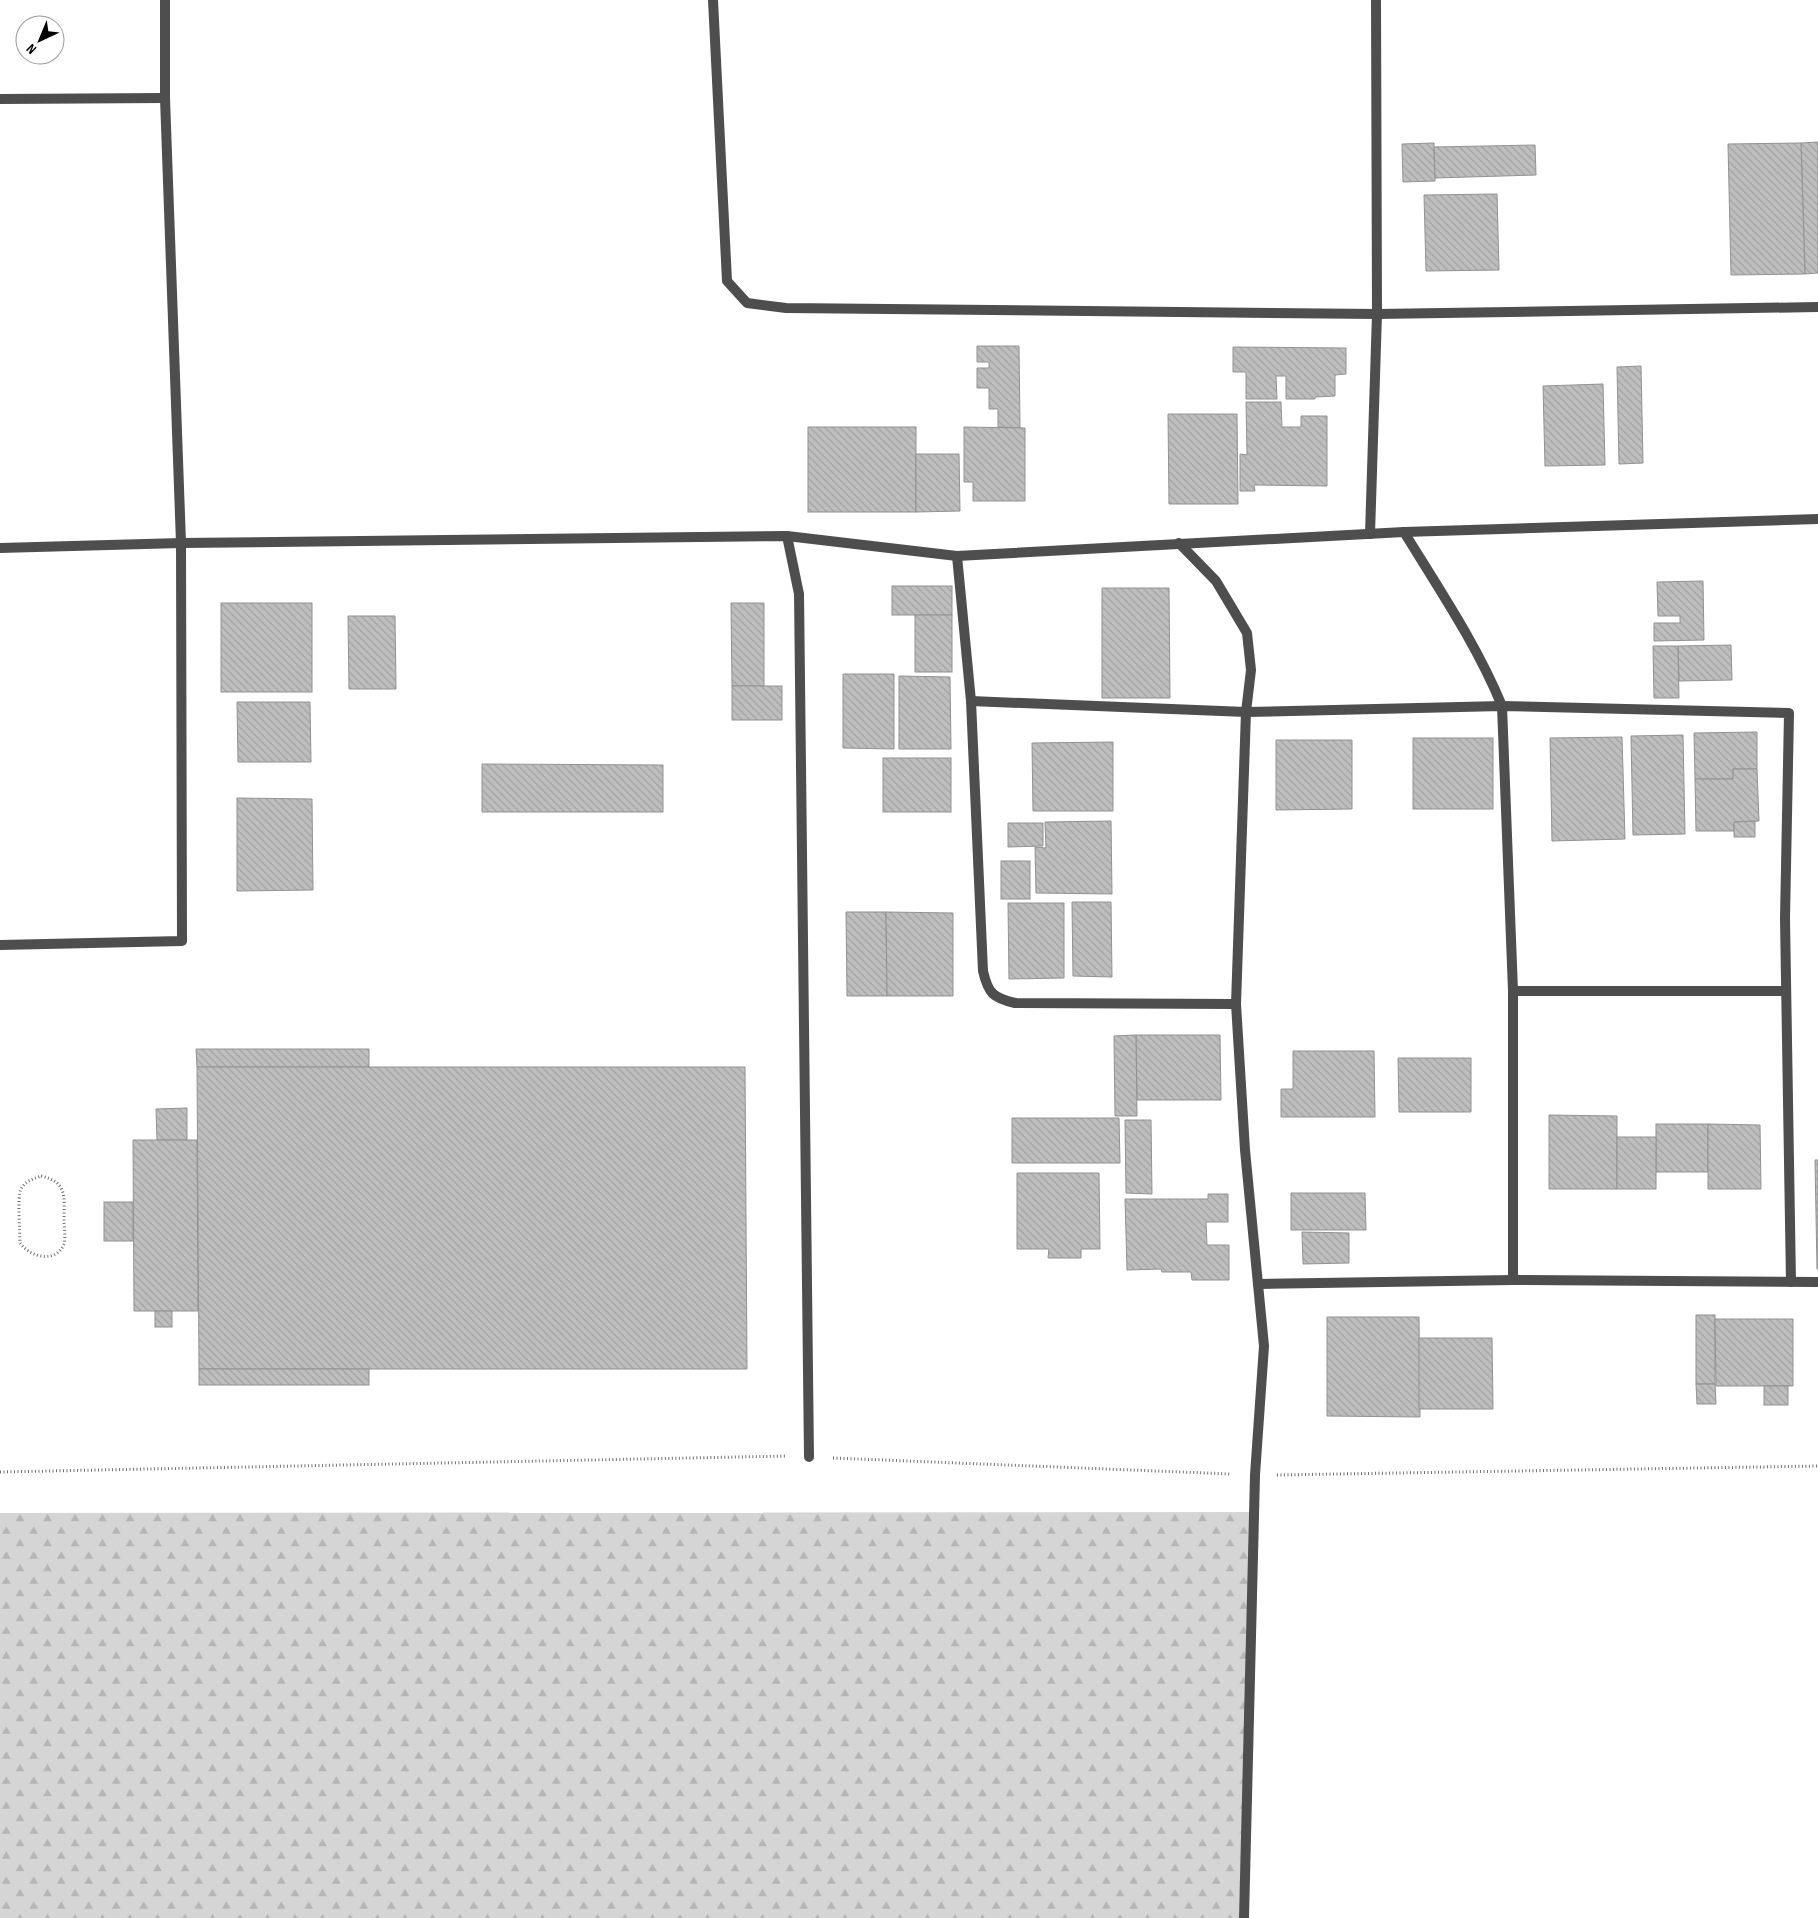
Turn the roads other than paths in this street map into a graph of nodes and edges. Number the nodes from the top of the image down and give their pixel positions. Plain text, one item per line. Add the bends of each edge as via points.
1 (165, 0) edge
2 (713, 0) edge
3 (1376, 0) edge
4 (165, 98) junction
5 (0, 99) edge
6 (1818, 308) edge
7 (1377, 314) junction
8 (1818, 519) edge
9 (1404, 532) junction
10 (1370, 534) junction
11 (787, 536) junction
12 (182, 543) junction
13 (1179, 544) junction
14 (0, 548) edge
15 (957, 556) junction
16 (971, 701) junction
17 (1502, 706) junction
18 (1246, 712) junction
19 (0, 945) edge
20 (1512, 991) junction
21 (1786, 991) junction
22 (1236, 1004) junction
23 (1513, 1280) junction
24 (1791, 1282) junction
25 (1818, 1282) edge
26 (1258, 1284) junction
27 (808, 1457) road end
28 (1244, 1918) edge

1 - 4 street
2 - 7 street via 727,281 747,302 786,308
3 - 7 street
4 - 5 street
4 - 12 street
6 - 7 street
7 - 10 street
8 - 9 street
9 - 10 street
9 - 17 street via 1491,678
10 - 13 street
11 - 12 street
11 - 15 street
11 - 27 street via 799,594
12 - 14 street
12 - 19 street via 182,941
13 - 15 street
13 - 18 street via 1216,581 1247,633 1251,670
15 - 16 street
16 - 18 street
16 - 22 street via 983,971 987,988 1001,1000 1015,1003
17 - 18 street
17 - 20 street
17 - 21 street via 1790,713
18 - 22 street
20 - 21 street
20 - 23 street
21 - 24 street
22 - 26 street
23 - 24 street
23 - 26 street
24 - 25 street
26 - 28 street via 1264,1346 1255,1475

